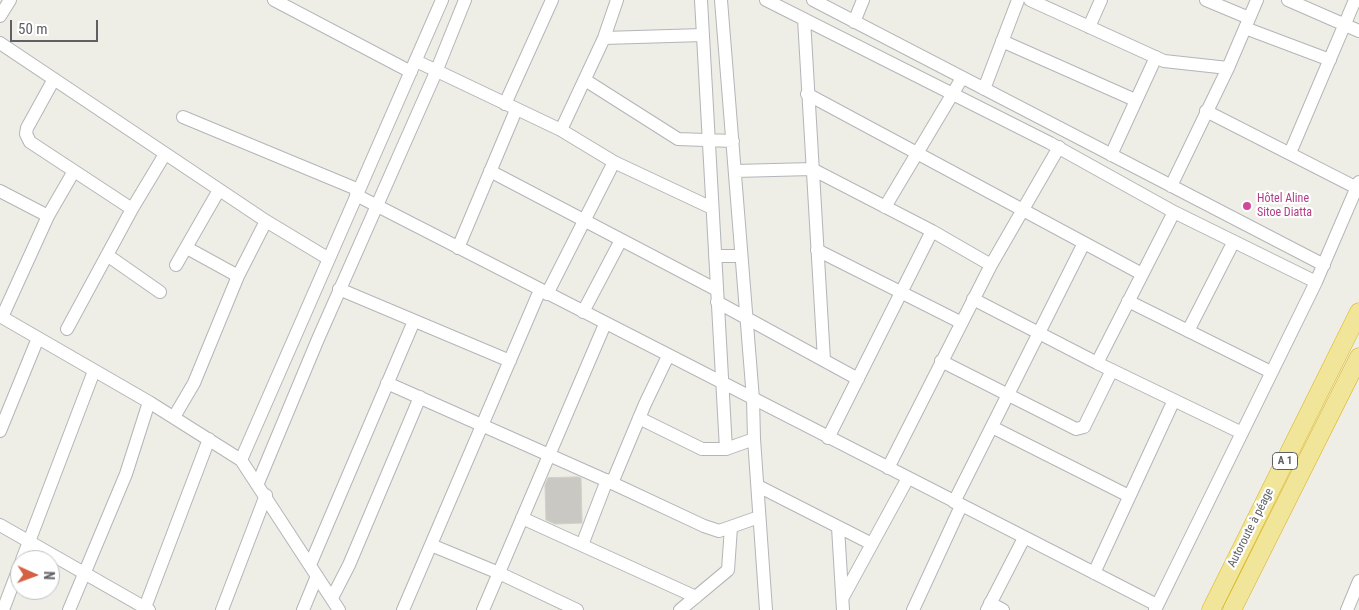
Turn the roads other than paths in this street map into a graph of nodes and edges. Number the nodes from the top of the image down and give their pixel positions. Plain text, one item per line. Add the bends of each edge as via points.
1 (10, 0) edge
2 (274, 0) edge
3 (442, 0) edge
4 (465, 0) edge
5 (552, 0) edge
6 (701, 0) edge
7 (721, 0) edge
8 (766, 0) edge
9 (813, 0) edge
10 (863, 0) edge
11 (1018, 0) edge
12 (1030, 0) edge
13 (1101, 0) edge
14 (1206, 0) edge
15 (1257, 0) edge
16 (1288, 0) edge
17 (1355, 0) edge
18 (612, 2) edge
19 (0, 16) edge
20 (804, 19) junction
21 (854, 22) junction
22 (1247, 23) junction
23 (1344, 25) junction
24 (1089, 26) junction
25 (1359, 31) edge
26 (703, 35) junction
27 (604, 38) junction
28 (1002, 41) junction
29 (0, 42) edge
30 (1156, 57) junction
31 (1330, 60) junction
32 (413, 67) junction
33 (1228, 68) junction
34 (436, 72) junction
35 (962, 78) junction
36 (54, 79) junction
37 (585, 80) junction
38 (984, 89) junction
39 (807, 94) junction
40 (951, 94) junction
41 (1135, 100) junction
42 (511, 107) junction
43 (1206, 111) junction
44 (182, 117) dead end
45 (1058, 127) junction
46 (561, 130) junction
47 (708, 142) junction
48 (733, 142) junction
49 (1054, 145) junction
50 (917, 152) junction
51 (1290, 153) junction
52 (165, 154) junction
53 (1111, 155) junction
54 (614, 162) junction
55 (812, 169) junction
56 (74, 171) junction
57 (490, 171) junction
58 (735, 171) junction
59 (1358, 185) edge
60 (1171, 186) junction
61 (220, 190) junction
62 (0, 191) edge
63 (358, 192) junction
64 (376, 206) junction
65 (885, 207) junction
66 (712, 208) junction
67 (1024, 208) junction
68 (132, 209) junction
69 (1174, 212) junction
70 (48, 216) junction
71 (266, 221) junction
72 (584, 221) junction
73 (932, 231) junction
74 (621, 240) junction
75 (1084, 243) junction
76 (1233, 243) junction
77 (187, 248) junction
78 (458, 248) junction
79 (817, 250) junction
80 (107, 255) junction
81 (715, 256) junction
82 (741, 256) junction
83 (329, 258) junction
84 (176, 265) dead end
85 (991, 265) junction
86 (1324, 265) junction
87 (1142, 274) junction
88 (238, 276) junction
89 (1316, 282) junction
90 (340, 289) junction
91 (160, 292) dead end
92 (543, 292) junction
93 (901, 292) junction
94 (717, 296) junction
95 (974, 299) junction
96 (1128, 301) junction
97 (583, 312) junction
98 (1359, 312) edge
99 (1, 316) edge
100 (746, 317) junction
101 (414, 321) junction
102 (960, 322) junction
103 (605, 324) junction
104 (67, 329) dead end
105 (1188, 330) junction
106 (1039, 332) junction
107 (38, 338) junction
108 (668, 356) junction
109 (1359, 357) edge
110 (824, 360) junction
111 (510, 361) junction
112 (941, 361) junction
113 (1097, 363) junction
114 (1112, 370) junction
115 (94, 371) junction
116 (1270, 372) junction
117 (858, 379) junction
118 (388, 383) junction
119 (724, 384) junction
120 (1008, 394) junction
121 (420, 397) junction
122 (753, 399) junction
123 (1174, 400) junction
124 (149, 402) junction
125 (174, 417) junction
126 (639, 418) junction
127 (482, 425) junction
128 (992, 427) junction
129 (0, 431) edge
130 (1242, 433) junction
131 (828, 438) junction
132 (209, 439) junction
133 (754, 439) junction
134 (726, 449) junction
135 (549, 455) junction
136 (241, 460) junction
137 (888, 468) junction
138 (908, 478) junction
139 (610, 481) junction
140 (258, 483) junction
141 (758, 486) junction
142 (266, 495) junction
143 (1129, 496) junction
144 (958, 504) junction
145 (759, 517) junction
146 (522, 518) junction
147 (0, 525) edge
148 (731, 527) junction
149 (838, 527) junction
150 (1024, 538) junction
151 (30, 540) junction
152 (872, 544) junction
153 (431, 545) junction
154 (582, 546) junction
155 (26, 550) edge
156 (310, 565) junction
157 (84, 572) junction
158 (499, 573) junction
159 (1094, 573) junction
160 (317, 576) junction
161 (1359, 581) edge
162 (10, 591) edge
163 (696, 597) junction
164 (332, 598) junction
165 (843, 604) edge
166 (988, 606) edge
167 (1156, 608) edge
168 (146, 609) edge
169 (3, 610) edge
170 (69, 610) edge
171 (222, 610) edge
172 (303, 610) edge
173 (340, 610) edge
174 (403, 610) edge
175 (484, 610) edge
176 (577, 610) edge
177 (680, 610) edge
178 (766, 610) edge
179 (913, 610) edge
180 (1004, 610) edge
181 (1210, 610) edge
182 (1232, 610) edge
183 (1347, 610) edge

1 - 19 street
2 - 32 street
3 - 32 street
4 - 34 street
5 - 42 street
6 - 26 street
7 - 48 street
8 - 20 street
9 - 21 street
10 - 21 street
11 - 28 street
12 - 24 street
13 - 24 street
14 - 22 street
15 - 22 street
16 - 23 street
17 - 23 street
18 - 27 street
20 - 39 street
20 - 40 street
21 - 35 street
22 - 31 street
22 - 33 street
23 - 25 street
23 - 31 street
24 - 30 street
26 - 27 street
26 - 47 street
27 - 37 street
28 - 38 street
28 - 41 street
29 - 36 street
30 - 33 street via 1173,63
30 - 41 street
31 - 51 street
32 - 34 street
32 - 63 street
33 - 43 street
34 - 42 street
34 - 64 street
35 - 38 street
35 - 40 street
36 - 52 street
36 - 56 street via 26,134 30,142
37 - 46 street
37 - 47 street via 678,139
38 - 45 street
39 - 50 street
39 - 55 street
40 - 49 street
40 - 50 street
41 - 53 street
42 - 46 street
42 - 57 street
43 - 51 street
43 - 60 street
44 - 63 street
45 - 49 street
45 - 53 street
46 - 54 street
47 - 48 street
47 - 66 street
48 - 58 street
49 - 67 street
49 - 69 street
50 - 65 street
50 - 67 street
51 - 59 street
52 - 61 street
52 - 68 street
53 - 60 street
54 - 66 street
54 - 72 street
55 - 58 street
55 - 65 street
55 - 79 street
56 - 68 street
56 - 70 street
57 - 72 street
57 - 78 street
58 - 82 street
59 - 86 street
60 - 86 street
61 - 71 street
61 - 77 street
62 - 70 street
63 - 64 street
63 - 83 street
64 - 78 street
64 - 90 street
65 - 73 street
66 - 81 street
67 - 75 street
67 - 85 street
68 - 80 street
69 - 76 street
69 - 87 street
70 - 99 street
71 - 83 street
71 - 88 street
72 - 74 street
72 - 92 street
73 - 85 street
73 - 93 street
74 - 94 street
74 - 97 street
75 - 87 street
75 - 106 street
76 - 89 street
76 - 105 street
77 - 84 street
77 - 88 street
78 - 92 street
79 - 93 street
79 - 110 street
80 - 91 street
80 - 104 street
81 - 82 street
81 - 94 street
82 - 100 street
83 - 136 street
85 - 95 street
86 - 89 street
87 - 96 street
88 - 125 street via 194,383
89 - 116 street
90 - 101 street
90 - 140 street
92 - 97 street
92 - 111 street
93 - 102 street
93 - 117 street
94 - 100 street
94 - 119 street
95 - 102 street
95 - 106 street
96 - 105 street
96 - 113 street
97 - 103 street
98 - 181 highway, Autoroute à péage / A 1
99 - 107 street
100 - 110 street
100 - 122 street
101 - 111 street
101 - 118 street
102 - 112 street
103 - 108 street
103 - 135 street
105 - 116 street
106 - 113 street
106 - 120 street
107 - 115 street
107 - 129 street
108 - 119 street
108 - 126 street
109 - 182 highway, A 1
110 - 117 street
111 - 127 street
112 - 120 street
112 - 137 street
113 - 114 street
114 - 120 street via 1084,427 1076,429
114 - 123 street
115 - 124 street
115 - 151 street
116 - 130 street
117 - 131 street
118 - 121 street
118 - 156 street
119 - 122 street
119 - 134 street
120 - 128 street
121 - 127 street
121 - 164 street via 350,565
122 - 131 street
122 - 133 street
123 - 130 street
123 - 143 street
124 - 125 street
124 - 157 street via 126,474
125 - 132 street
126 - 134 street via 702,449
126 - 139 street
127 - 135 street
127 - 153 street
128 - 143 street
128 - 144 street
130 - 167 street
131 - 137 street
132 - 136 street
132 - 168 street
133 - 134 street
133 - 141 street
135 - 139 street
135 - 146 street
136 - 140 street
137 - 138 street
138 - 144 street
138 - 152 street
139 - 148 street via 704,526 719,530
139 - 154 street
140 - 142 street
141 - 145 street
141 - 149 street
142 - 156 street
142 - 171 street
143 - 159 street
144 - 150 street
144 - 179 street
145 - 148 street
145 - 178 street
146 - 154 street
146 - 158 street
147 - 151 street
148 - 163 street via 728,570
149 - 152 street
149 - 165 street
150 - 159 street
150 - 166 street
151 - 155 street
151 - 157 street
152 - 165 street
153 - 158 street
153 - 174 street
154 - 163 street
156 - 160 street
157 - 168 street
157 - 170 street
158 - 175 street
158 - 176 street
159 - 167 street
160 - 164 street
160 - 172 street
161 - 183 street
162 - 169 street
163 - 177 street
164 - 173 street
166 - 180 street

